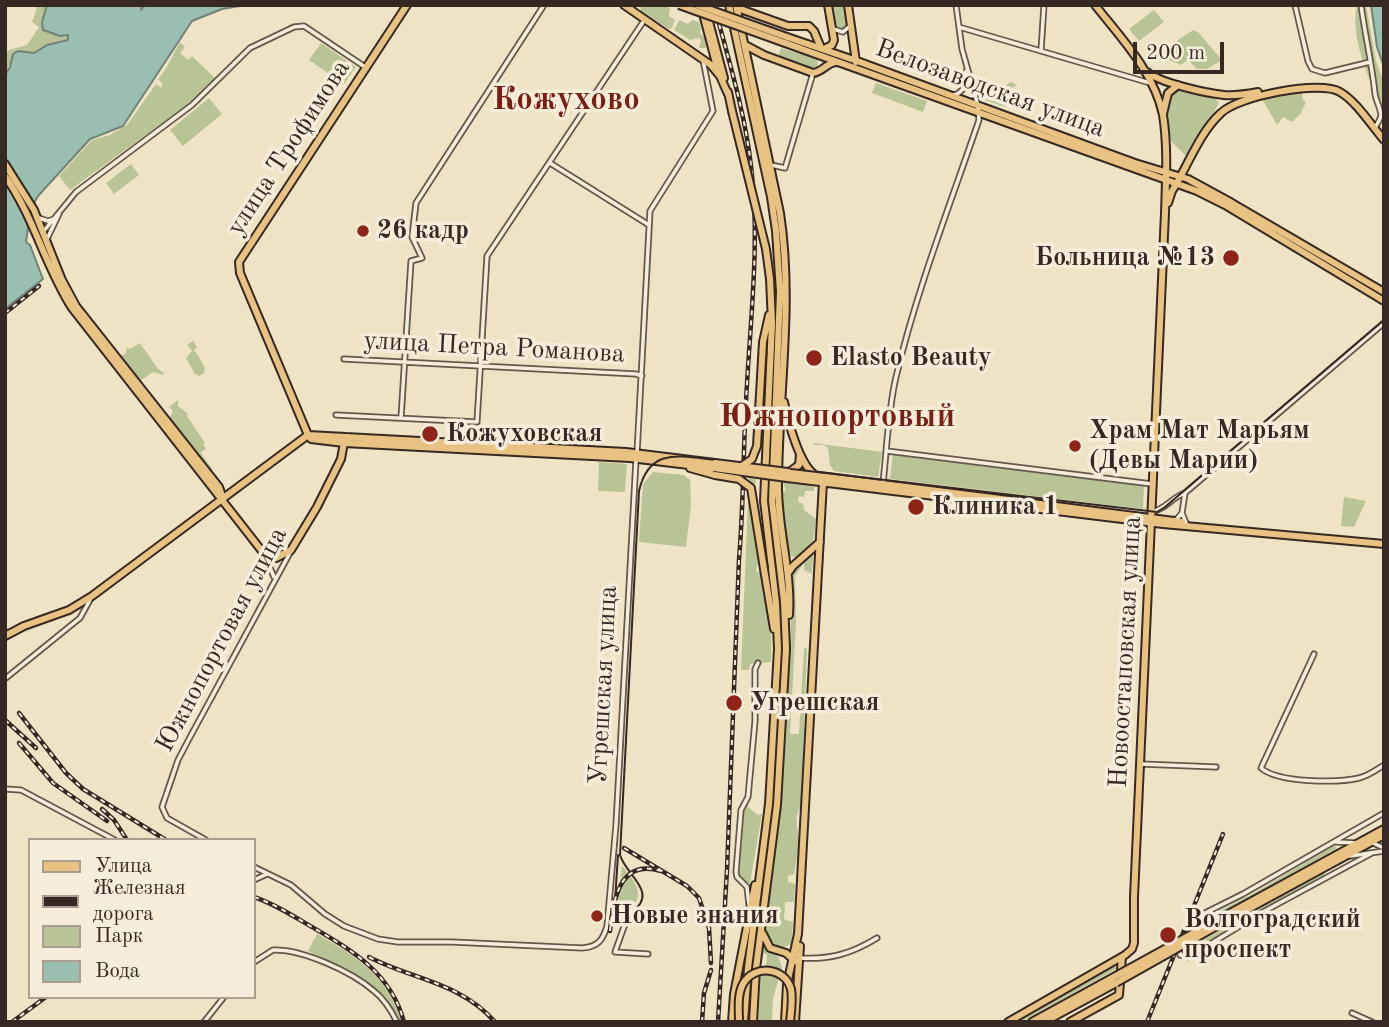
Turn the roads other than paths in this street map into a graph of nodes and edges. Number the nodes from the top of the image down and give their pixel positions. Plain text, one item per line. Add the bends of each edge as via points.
1 (407, 5) edge
2 (544, 5) edge
3 (679, 5) edge
4 (701, 5) edge
5 (729, 5) edge
6 (736, 5) edge
7 (828, 5) edge
8 (848, 5) edge
9 (956, 5) edge
10 (1044, 5) edge
11 (1095, 5) edge
12 (1295, 5) edge
13 (1362, 5) edge
14 (627, 7) edge
15 (741, 13) junction
16 (645, 19) junction
17 (851, 24) junction
18 (809, 26) junction
19 (832, 27) junction
20 (958, 27) junction
21 (709, 40) junction
22 (786, 40) junction
23 (743, 41) junction
24 (801, 41) junction
25 (692, 50) junction
26 (1041, 51) junction
27 (819, 52) junction
28 (764, 55) junction
29 (703, 58) junction
30 (1370, 62) junction
31 (842, 63) junction
32 (855, 64) junction
33 (966, 66) junction
34 (365, 67) junction
35 (749, 67) junction
36 (814, 73) junction
37 (720, 76) junction
38 (1152, 80) junction
39 (1180, 85) junction
40 (1213, 93) junction
41 (728, 94) junction
42 (949, 96) junction
43 (979, 110) junction
44 (1163, 115) junction
45 (1213, 121) junction
46 (1375, 127) junction
47 (1384, 138) edge
48 (1165, 162) junction
49 (549, 163) junction
50 (5, 164) edge
51 (770, 165) junction
52 (1148, 167) junction
53 (1165, 172) junction
54 (5, 176) edge
55 (1181, 177) junction
56 (1165, 180) junction
57 (1177, 184) junction
58 (1199, 188) junction
59 (1165, 213) junction
60 (36, 215) junction
61 (57, 216) junction
62 (780, 219) junction
63 (649, 225) junction
64 (43, 231) junction
65 (45, 244) junction
66 (779, 256) junction
67 (1355, 280) junction
68 (771, 292) junction
69 (1384, 292) edge
70 (1384, 301) edge
71 (1384, 323) edge
72 (344, 359) dead end
73 (405, 362) junction
74 (480, 366) junction
75 (642, 377) junction
76 (782, 390) junction
77 (336, 415) dead end
78 (401, 418) junction
79 (304, 423) junction
80 (320, 434) junction
81 (308, 435) junction
82 (345, 440) junction
83 (799, 451) junction
84 (887, 451) junction
85 (780, 452) junction
86 (636, 456) junction
87 (670, 461) junction
88 (742, 466) junction
89 (715, 469) junction
90 (884, 474) junction
91 (788, 475) junction
92 (816, 475) junction
93 (827, 479) junction
94 (804, 480) junction
95 (212, 483) junction
96 (883, 483) junction
97 (1152, 484) junction
98 (874, 485) junction
99 (893, 488) junction
100 (822, 491) junction
101 (1185, 493) junction
102 (222, 498) junction
103 (1182, 513) junction
104 (1151, 517) junction
105 (1175, 520) junction
106 (1186, 523) junction
107 (1196, 526) junction
108 (820, 542) junction
109 (1384, 544) edge
110 (783, 548) junction
111 (291, 550) junction
112 (265, 555) junction
113 (803, 557) junction
114 (787, 579) junction
115 (274, 580) junction
116 (92, 596) junction
117 (5, 636) edge
118 (786, 649) junction
119 (1314, 654) dead end
120 (758, 663) dead end
121 (777, 663) junction
122 (6, 678) edge
123 (1140, 764) junction
124 (1384, 765) edge
125 (1216, 767) dead end
126 (5, 789) edge
127 (1384, 813) edge
128 (1384, 829) edge
129 (1384, 835) edge
130 (111, 838) edge
131 (202, 838) edge
132 (1335, 841) junction
133 (1360, 842) junction
134 (1370, 842) junction
135 (764, 849) junction
136 (1384, 850) edge
137 (1373, 853) junction
138 (1340, 857) junction
139 (1348, 865) junction
140 (256, 868) edge
141 (267, 874) junction
142 (256, 878) edge
143 (744, 883) junction
144 (755, 884) junction
145 (608, 913) junction
146 (749, 916) junction
147 (762, 922) junction
148 (798, 934) junction
149 (877, 938) dead end
150 (778, 951) junction
151 (648, 954) dead end
152 (1122, 957) junction
153 (796, 958) junction
154 (256, 961) edge
155 (1115, 980) junction
156 (222, 999) edge
157 (1352, 1013) dead end
158 (204, 1022) edge
159 (397, 1022) edge
160 (732, 1022) edge
161 (739, 1022) edge
162 (744, 1022) edge
163 (752, 1022) edge
164 (790, 1022) edge
165 (1008, 1022) edge
166 (1032, 1022) edge
167 (1044, 1022) edge
168 (1070, 1022) edge
169 (1372, 1022) edge

1 - 34 main road, улица Трофимова
2 - 73 street via 416,203 412,237 422,258 411,261
3 - 22 main road, bridge
4 - 21 main road
4 - 22 main road, bridge
4 - 41 main road
5 - 66 main road via 771,197
6 - 15 main road
7 - 19 main road
8 - 17 main road
9 - 20 street
10 - 26 street
11 - 38 main road
12 - 30 street via 1312,69 1325,73
13 - 30 street
14 - 16 main road
15 - 18 main road via 788,26
15 - 23 main road
16 - 25 main road
16 - 49 street
17 - 19 street via 843,32
17 - 32 main road
18 - 24 main road via 812,39
18 - 27 main road
19 - 27 main road via 833,43
20 - 26 street
20 - 33 street
21 - 25 main road via 704,51
21 - 37 main road
22 - 24 main road, Велозаводская улица
22 - 27 main road, Велозаводская улица
23 - 28 main road
23 - 35 main road
24 - 27 main road, Велозаводская улица
25 - 29 main road
26 - 38 street
27 - 31 main road, Велозаводская улица
27 - 32 main road, Велозаводская улица
27 - 36 main road via 822,64
28 - 35 main road via 753,55
28 - 36 main road
29 - 37 main road
29 - 63 street, Угрешская улица via 713,111 651,208
30 - 46 street via 1381,118
31 - 32 main road, Велозаводская улица
31 - 36 main road via 831,63
32 - 42 main road, Велозаводская улица
32 - 43 main road, Велозаводская улица
33 - 42 street via 964,88
33 - 43 street
34 - 61 street via 304,26 250,48 192,105 76,192
34 - 79 main road, улица Трофимова via 239,262
35 - 51 main road
36 - 51 street via 785,168
37 - 41 main road
38 - 39 main road
38 - 44 main road
39 - 40 main road
39 - 44 main road via 1168,93
40 - 45 main road via 1221,105
40 - 46 main road via 1334,87 1344,91
41 - 68 main road, bridge via 766,248
42 - 43 main road, Велозаводская улица
43 - 52 main road, Велозаводская улица
43 - 56 main road, Велозаводская улица
43 - 84 street via 904,349
44 - 48 main road, Новоостаповская улица
45 - 46 main road via 1225,109 1247,99 1300,89 1334,89
45 - 55 main road, Новоостаповская улица
46 - 47 main road
48 - 52 main road
48 - 53 main road, Новоостаповская улица
49 - 63 street
49 - 74 street via 487,256
50 - 60 main road
51 - 62 main road
52 - 53 main road, Велозаводская улица
53 - 55 main road, Велозаводская улица
53 - 56 main road, Новоостаповская улица
54 - 65 main road
55 - 57 main road, Новоостаповская улица
55 - 58 main road, Велозаводская улица
56 - 57 main road, Велозаводская улица
56 - 59 main road, Новоостаповская улица
57 - 58 main road, Велозаводская улица
57 - 59 main road, Новоостаповская улица
58 - 67 main road
59 - 97 main road, Новоостаповская улица
60 - 61 street via 48,221
60 - 64 main road
61 - 64 street
61 - 65 street
62 - 66 main road
62 - 76 main road via 786,292
63 - 75 street, Угрешская улица
64 - 65 main road
65 - 95 main road via 88,322
65 - 95 main road via 57,283 76,314
66 - 118 main road via 772,501
67 - 69 main road
67 - 70 main road
68 - 88 main road, bridge via 757,446 752,459
68 - 121 main road via 764,501 777,613
71 - 101 street
72 - 73 street, улица Петра Романова
73 - 74 street, улица Петра Романова
73 - 78 street
74 - 75 street, улица Петра Романова
74 - 78 street via 477,422
75 - 86 street, Угрешская улица
76 - 83 main road
76 - 85 main road
77 - 78 street
79 - 80 main road
79 - 81 main road, улица Трофимова
80 - 81 main road
80 - 82 main road
81 - 82 main road via 311,439
81 - 102 main road
82 - 86 main road
82 - 111 main road, Южнопортовая улица via 331,480
83 - 85 main road via 789,440
83 - 91 main road via 799,465
83 - 92 main road
84 - 90 street
84 - 97 street
85 - 110 main road
86 - 87 main road
86 - 145 street, Угрешская улица
87 - 89 main road
87 - 89 main road
88 - 89 main road, bridge
88 - 91 main road, bridge
89 - 91 main road, bridge
89 - 121 main road, bridge via 751,488
90 - 96 street
90 - 98 street
90 - 99 street
91 - 92 main road
91 - 94 main road
92 - 93 main road
93 - 94 main road
93 - 98 main road
93 - 100 main road
94 - 100 main road
95 - 102 main road
96 - 98 main road
96 - 99 main road
97 - 104 main road, Новоостаповская улица
98 - 99 main road
99 - 104 main road
100 - 108 main road
101 - 103 street
101 - 104 street
102 - 112 main road
102 - 116 main road
103 - 105 street
103 - 106 street
104 - 105 main road
104 - 107 main road
104 - 123 main road, Новоостаповская улица
105 - 106 main road
106 - 107 main road
107 - 109 main road
108 - 113 main road
108 - 148 main road
110 - 113 main road via 792,560
110 - 114 main road
111 - 112 main road via 276,558
111 - 115 street, Южнопортовая улица
112 - 115 street
113 - 114 main road
114 - 118 main road
115 - 131 street, Южнопортовая улица via 178,760 162,807 167,818
116 - 117 main road
116 - 122 street via 80,618
118 - 147 main road via 777,805
119 - 124 street via 1263,760 1263,770 1327,783 1359,778
120 - 143 street via 748,797 741,806 736,872
121 - 135 main road
123 - 125 street
123 - 152 main road, Новоостаповская улица via 1134,943
126 - 130 street via 21,790
127 - 132 street
128 - 133 main road
129 - 134 main road
132 - 133 street
132 - 138 street
132 - 139 street via 1197,917 1179,954 1189,957
133 - 134 street
133 - 138 main road
134 - 136 street
134 - 138 main road
135 - 144 main road
135 - 162 main road
136 - 137 street
137 - 138 street
137 - 139 street
138 - 139 street via 1351,859
138 - 155 main road, bridge
140 - 141 street
141 - 142 street
141 - 145 street, Угрешская улица via 291,885 344,926 398,942 582,948 597,944 604,936
143 - 144 street
143 - 146 street
144 - 146 main road
145 - 151 street via 620,916 625,927 615,952
146 - 160 main road
147 - 150 main road via 765,941
147 - 163 main road
148 - 150 main road via 791,947
148 - 153 main road
149 - 153 street via 842,956
150 - 153 main road
152 - 165 main road
152 - 168 main road, Новоостаповская улица via 1119,995
153 - 164 main road
154 - 159 street via 273,950 313,958 371,989
155 - 166 main road
155 - 167 main road
156 - 158 street
157 - 169 street
161 - 164 main road, bridge via 742,986 752,975 766,971 777,973 788,983

